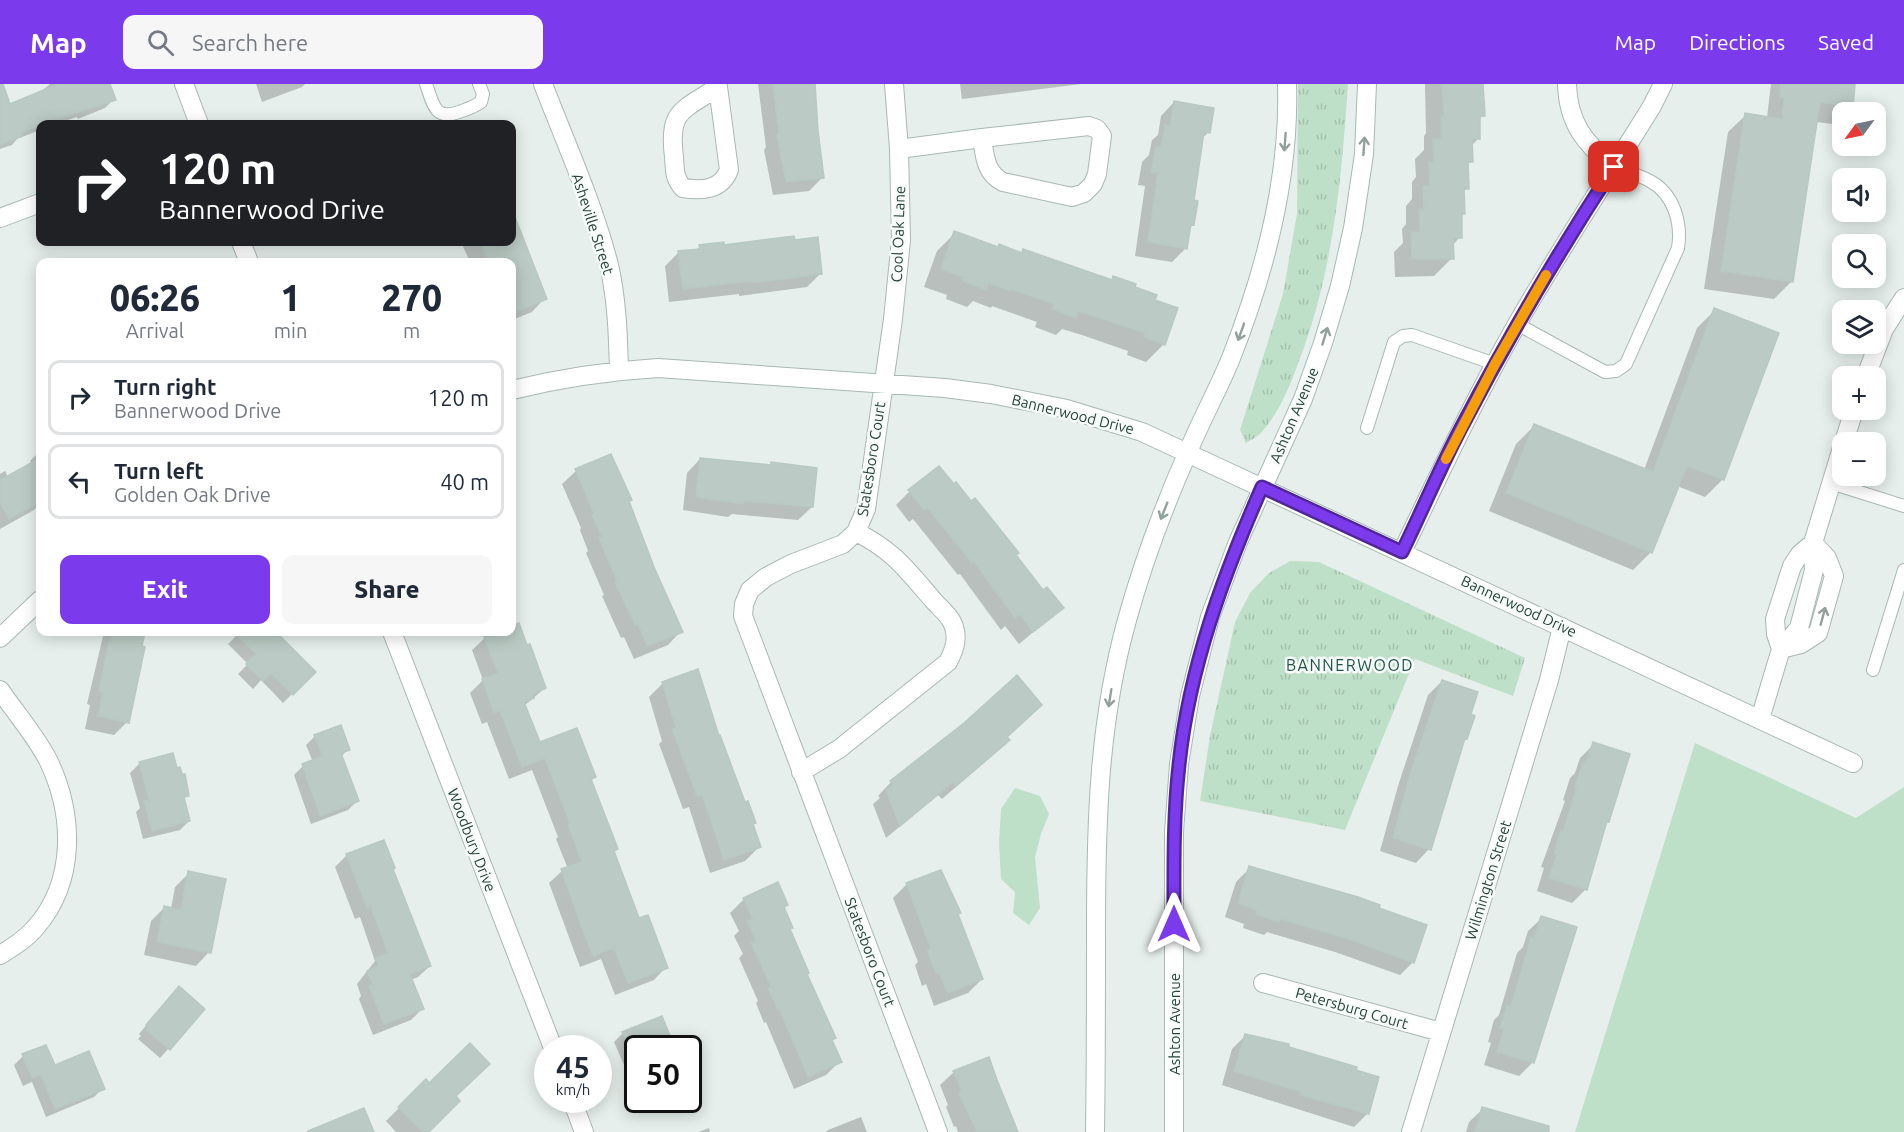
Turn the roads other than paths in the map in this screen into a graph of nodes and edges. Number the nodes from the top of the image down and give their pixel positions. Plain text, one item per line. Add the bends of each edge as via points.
1 (184, 84) edge
2 (426, 84) edge
3 (479, 84) edge
4 (543, 84) edge
5 (894, 84) edge
6 (1287, 84) edge
7 (1367, 84) edge
8 (1568, 84) edge
9 (1663, 84) edge
10 (717, 85) edge
11 (198, 120) edge
12 (982, 138) junction
13 (899, 149) junction
14 (1614, 167) junction
15 (36, 204) edge
16 (0, 218) edge
17 (1904, 298) edge
18 (1517, 324) junction
19 (1495, 364) junction
20 (1870, 366) edge
21 (619, 370) junction
22 (884, 384) junction
23 (516, 389) edge
24 (1366, 428) dead end
25 (1187, 452) junction
26 (1832, 480) edge
27 (1831, 483) junction
28 (1262, 487) junction
29 (1904, 507) edge
30 (856, 532) junction
31 (1813, 543) junction
32 (1402, 552) junction
33 (1904, 570) edge
34 (36, 604) edge
35 (1562, 627) junction
36 (394, 636) edge
37 (0, 638) edge
38 (1781, 649) junction
39 (1873, 670) dead end
40 (0, 690) edge
41 (1760, 719) junction
42 (1853, 763) dead end
43 (801, 772) junction
44 (0, 955) edge
45 (1263, 983) dead end
46 (1441, 1032) junction
47 (548, 1035) edge
48 (577, 1113) edge
49 (584, 1132) edge
50 (938, 1132) edge
51 (1095, 1132) edge
52 (1174, 1132) edge
53 (1411, 1132) edge

1 - 11 street
2 - 3 lane via 435,109 449,116 481,102
4 - 21 street, Asheville Street via 609,267 617,318
5 - 13 street, Cool Oak Lane
6 -> 25 street via 1284,156 1257,283 1230,361
28 -> 7 street, Ashton Avenue via 1303,399 1340,286 1364,154
8 - 14 street via 1571,114 1582,136
9 - 14 street
10 - 10 street via 681,112 673,124 677,181 684,188 716,187 725,181 729,170
12 - 12 street via 988,169 1003,182 1072,197 1093,184 1102,136 1097,129 1089,126
12 - 13 street
13 - 22 street, Cool Oak Lane via 901,240
14 - 18 street
14 - 18 lane via 1651,181 1662,190 1676,212 1680,233 1678,248 1626,364 1605,372
15 - 16 street
17 - 20 street via 1884,329
18 - 19 street
19 - 24 lane via 1412,335 1403,336 1394,342
19 - 32 street
21 - 22 street, Bannerwood Drive via 658,369
21 - 23 street, Bannerwood Drive
22 - 25 street, Bannerwood Drive via 991,394 1068,409 1142,432
22 - 30 street, Statesboro Court via 866,509
25 - 28 street, Bannerwood Drive
25 -> 51 street via 1126,620 1101,752 1096,826
26 - 27 street
27 - 29 lane
27 - 31 street
28 - 32 street, Bannerwood Drive
28 - 52 street, Ashton Avenue via 1210,617 1190,696 1179,764 1174,832
30 - 43 street, Statesboro Court via 843,544 766,577 750,590 744,604 743,616
30 - 43 street, Statesboro Court via 897,558 951,621 956,638 954,652 948,662 839,749
38 -> 31 street via 1799,628 1814,570
31 - 38 street via 1792,566 1775,619
32 - 35 street, Bannerwood Drive
33 - 39 lane
34 - 37 street
35 - 41 street, Bannerwood Drive
35 - 46 street, Wilmington Street
36 - 47 street, Woodbury Drive
38 - 41 street
40 - 44 street via 48,761 60,790 69,846 63,877 51,906 36,928
41 - 42 street, Bannerwood Drive
43 - 50 street, Statesboro Court
45 - 46 street, Petersburg Court
46 - 53 street, Wilmington Street
48 - 49 street

